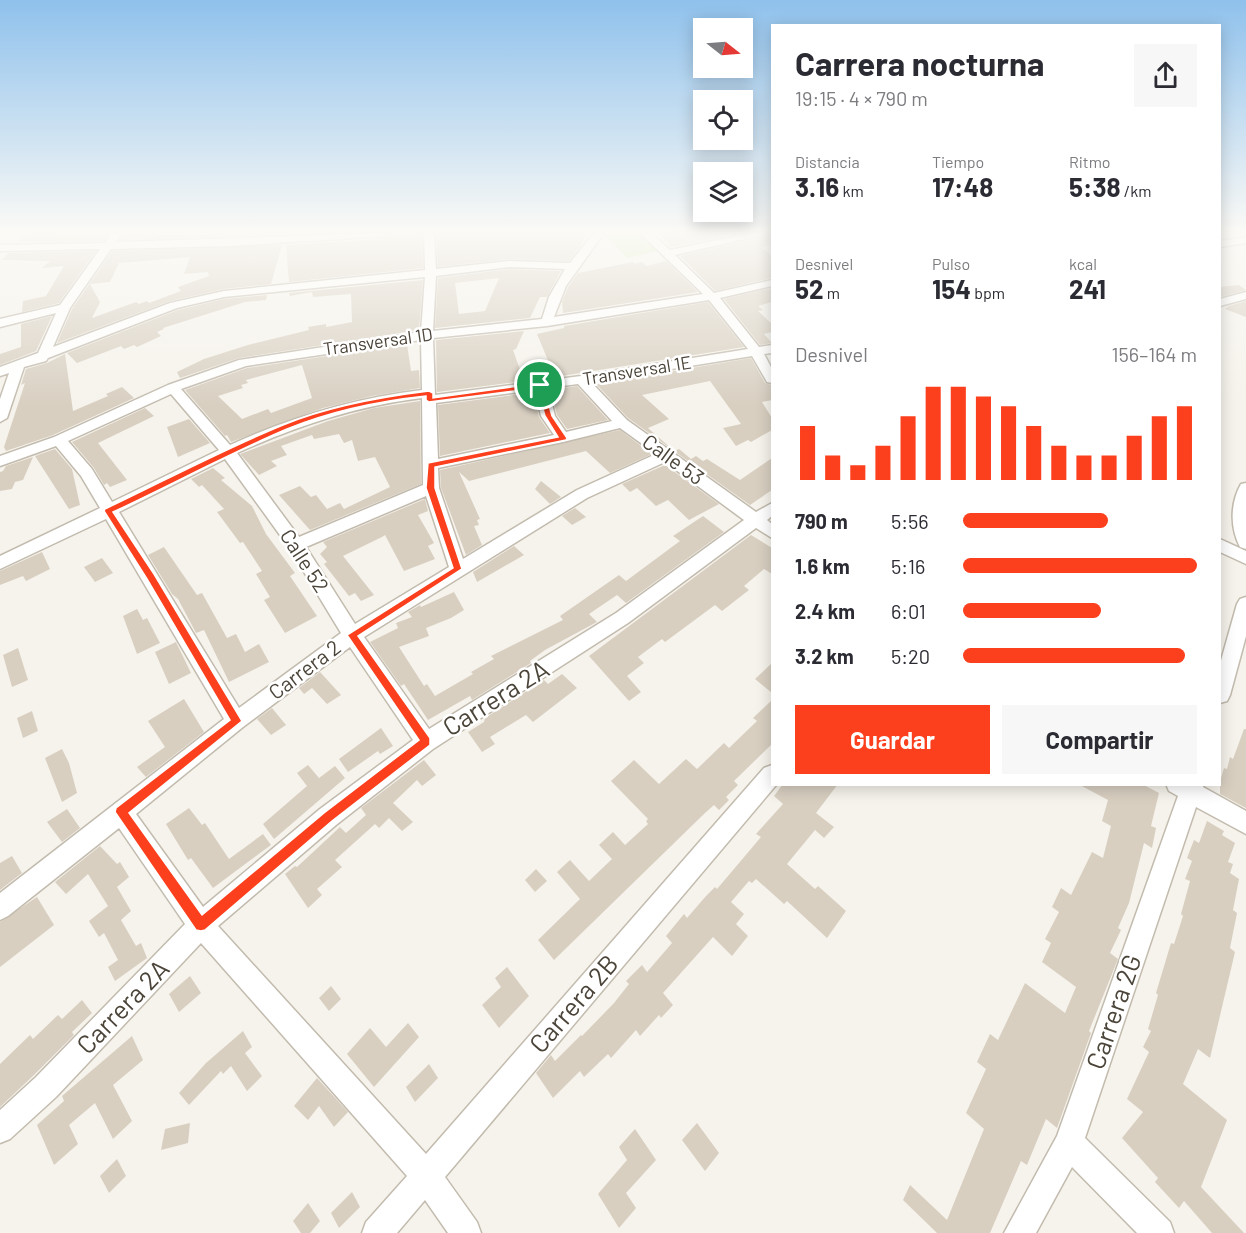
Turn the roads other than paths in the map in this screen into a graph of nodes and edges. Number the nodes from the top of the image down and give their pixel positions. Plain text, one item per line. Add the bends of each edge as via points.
1 (76, 291) edge
2 (260, 291) edge
3 (430, 291) edge
4 (558, 291) edge
5 (708, 291) edge
6 (738, 291) edge
7 (1246, 295) edge
8 (714, 296) junction
9 (1221, 302) edge
10 (64, 308) junction
11 (547, 322) junction
12 (0, 323) edge
13 (427, 335) junction
14 (771, 349) edge
15 (758, 351) junction
16 (42, 358) junction
17 (18, 367) junction
18 (0, 372) edge
19 (771, 377) edge
20 (581, 380) junction
21 (540, 385) junction
22 (173, 388) junction
23 (429, 397) junction
24 (0, 418) edge
25 (622, 423) junction
26 (563, 438) junction
27 (59, 440) junction
28 (228, 453) junction
29 (667, 454) junction
30 (0, 461) edge
31 (431, 465) junction
32 (430, 488) junction
33 (1246, 488) edge
34 (108, 511) junction
35 (767, 520) edge
36 (1246, 543) edge
37 (296, 545) junction
38 (1221, 546) edge
39 (1246, 558) edge
40 (0, 563) edge
41 (458, 569) junction
42 (1246, 604) edge
43 (352, 635) junction
44 (1221, 691) edge
45 (236, 721) junction
46 (426, 741) junction
47 (771, 777) edge
48 (1187, 787) edge
49 (121, 812) junction
50 (1246, 824) edge
51 (0, 908) edge
52 (201, 925) junction
53 (0, 1129) edge
54 (1069, 1143) junction
55 (425, 1174) junction
56 (376, 1233) edge
57 (466, 1233) edge
58 (1019, 1233) edge
59 (1160, 1233) edge

1 - 10 street
2 - 16 street via 188,301
3 - 13 street
4 - 11 street
5 - 8 street
6 - 8 street, Transversal 1D
7 - 9 street
8 - 11 street, Transversal 1D
8 - 15 street
10 - 12 street
10 - 16 street
11 - 13 street, Transversal 1D
13 - 22 street, Transversal 1D via 244,363
13 - 23 street
14 - 15 street, Transversal 1E
15 - 19 street
15 - 20 street, Transversal 1E
16 - 17 street
17 - 18 street
17 - 24 street
20 - 21 street, Transversal 1E
20 - 25 street, Calle 53
21 - 23 street, Transversal 1E
21 - 26 street via 549,416
22 - 27 street, Transversal 1D
22 - 28 street, Calle 52
23 - 28 street, Transversal 1E via 366,402 336,410 285,427
23 - 31 street
25 - 26 street
25 - 29 street, Calle 53
26 - 31 street
27 - 30 street, Transversal 1D
27 - 34 street via 87,473
28 - 34 street, Transversal 1E
28 - 37 street, Calle 52
29 - 35 street, Calle 53
29 - 41 street, Carrera 2 via 582,494
31 - 32 street
32 - 37 street
32 - 41 street
33 - 36 street via 1241,516
34 - 40 street, Transversal 1E
34 - 45 street
35 - 46 street, Carrera 2A via 622,618
37 - 43 street, Calle 52
38 - 39 street
41 - 43 street, Carrera 2
42 - 44 street
43 - 45 street, Carrera 2
43 - 46 street, Calle 52
45 - 49 street, Carrera 2
46 - 52 street, Carrera 2A via 328,817
47 - 55 street, Carrera 2B
48 - 50 street
48 - 54 street, Carrera 2G
49 - 51 street, Carrera 2
49 - 52 street
52 - 53 street, Carrera 2A via 46,1087
52 - 55 street
54 - 58 street, Carrera 2G
54 - 59 street
55 - 56 street, Carrera 2B
55 - 57 street

